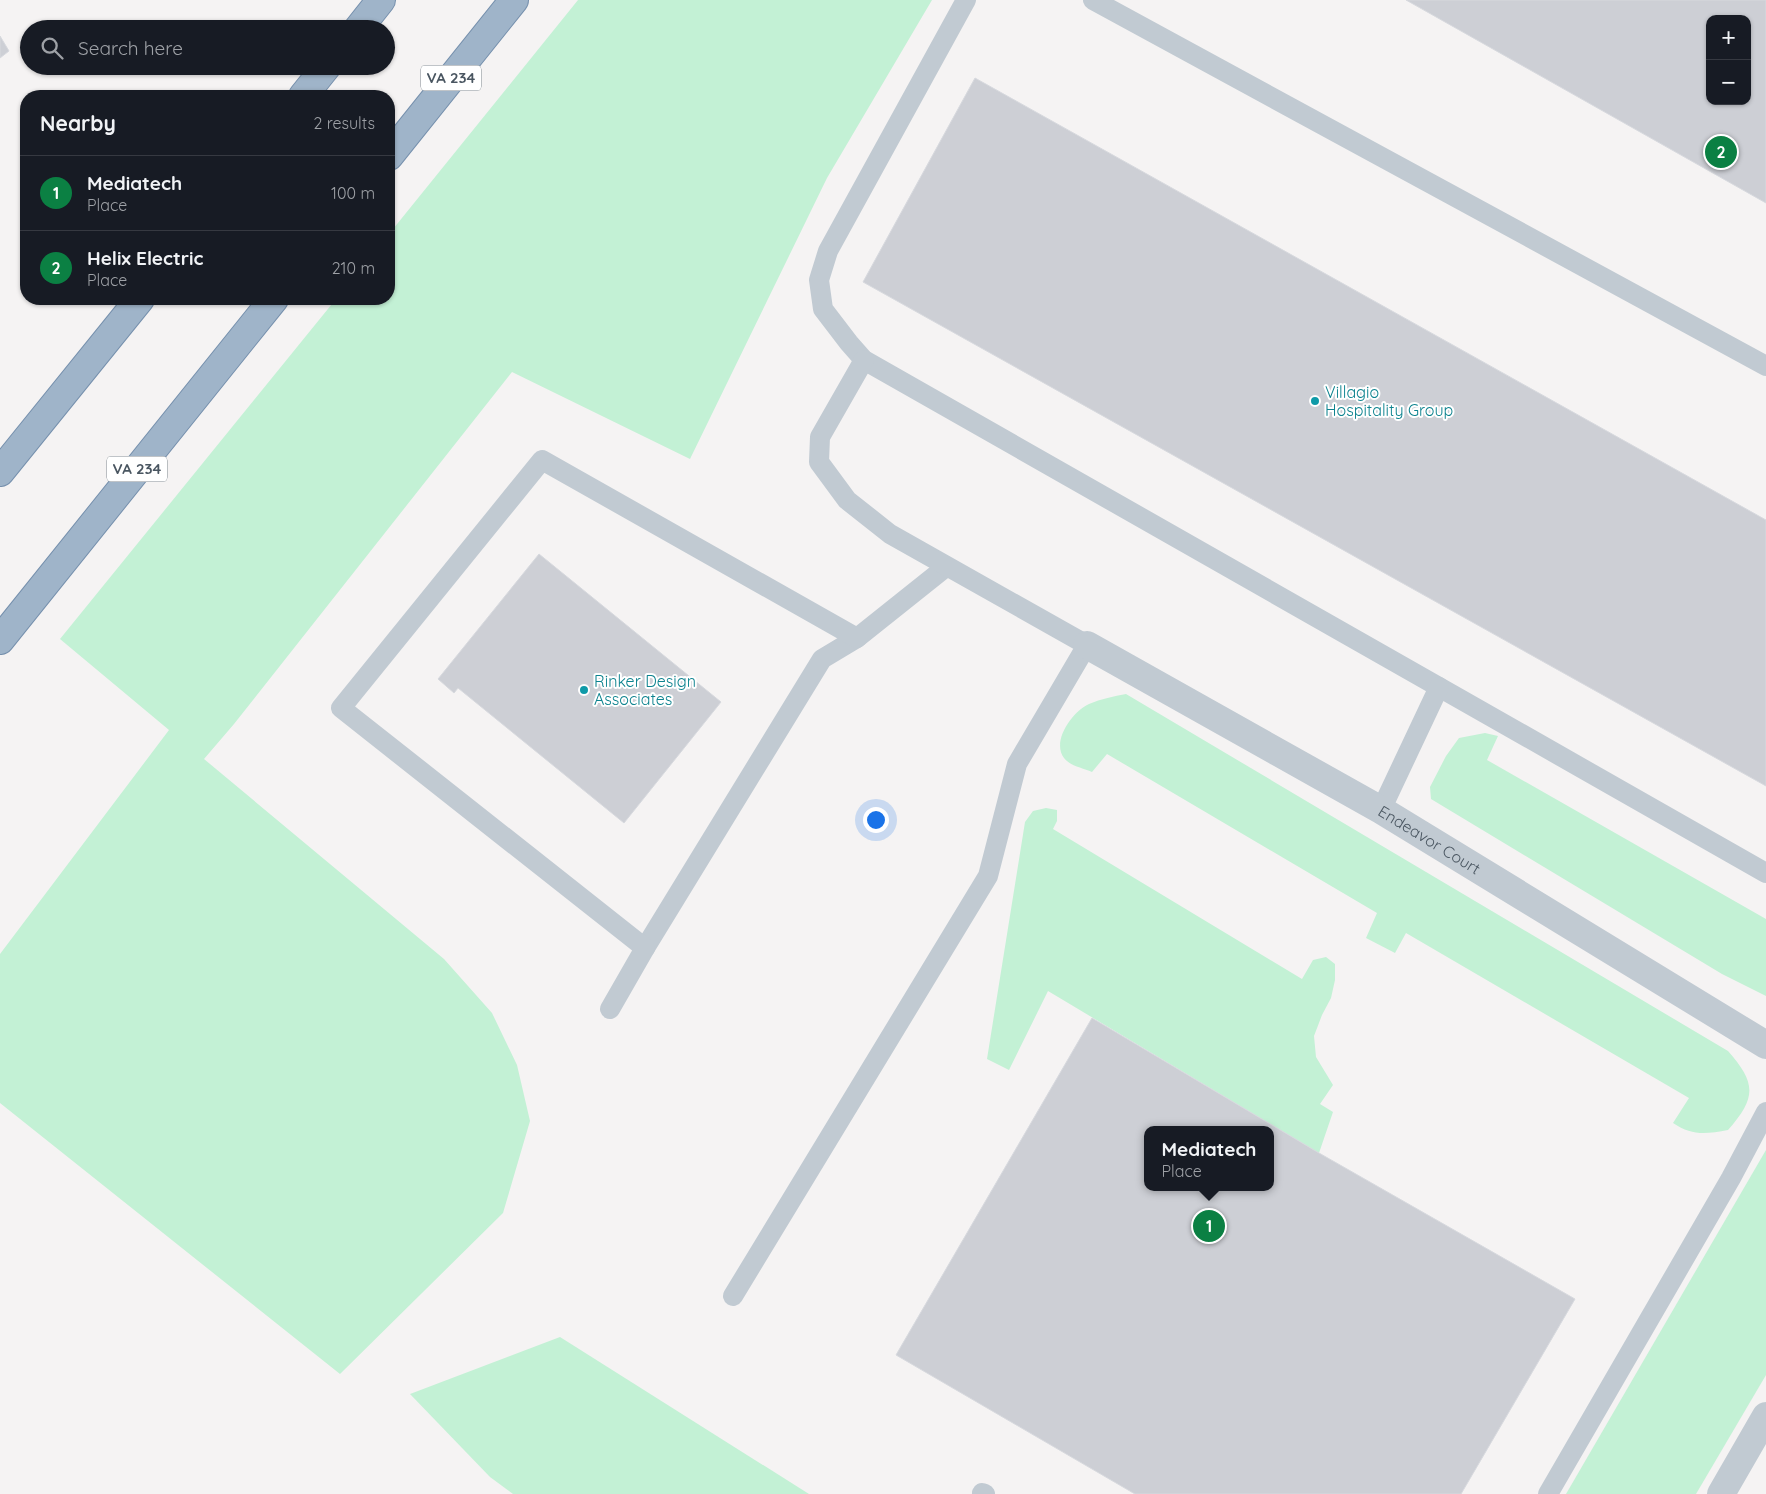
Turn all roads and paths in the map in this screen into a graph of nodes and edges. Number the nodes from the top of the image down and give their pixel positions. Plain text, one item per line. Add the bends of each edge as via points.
1 (381, 0) edge
2 (514, 0) edge
3 (966, 0) edge
4 (1093, 0) edge
5 (365, 20) edge
6 (320, 75) edge
7 (308, 90) edge
8 (395, 149) edge
9 (135, 305) edge
10 (269, 305) edge
11 (864, 360) junction
12 (1766, 366) edge
13 (0, 472) edge
14 (946, 566) junction
15 (857, 638) junction
16 (0, 640) edge
17 (1086, 645) junction
18 (1439, 687) junction
19 (1381, 810) junction
20 (1766, 873) edge
21 (645, 948) junction
22 (610, 1009) dead end
23 (1766, 1045) edge
24 (1766, 1112) edge
25 (733, 1296) dead end
26 (1766, 1416) edge
27 (1548, 1494) edge
28 (1721, 1494) edge

1 - 5 highway
2 - 8 highway, VA 234
3 - 11 lane via 828,251 819,280 823,309
4 - 12 lane
6 - 7 highway
9 - 13 highway
10 - 16 highway, VA 234
11 - 14 lane via 820,437 819,462 847,500 890,534
11 - 18 lane
14 - 15 lane
14 - 17 lane
15 - 21 lane via 822,659
15 - 21 lane via 542,460 341,708
17 - 19 street, Endeavor Court
17 - 25 lane via 1017,764 988,876
18 - 19 lane
18 - 20 lane
19 - 23 street, Endeavor Court
21 - 22 lane
24 - 27 lane
26 - 28 street

